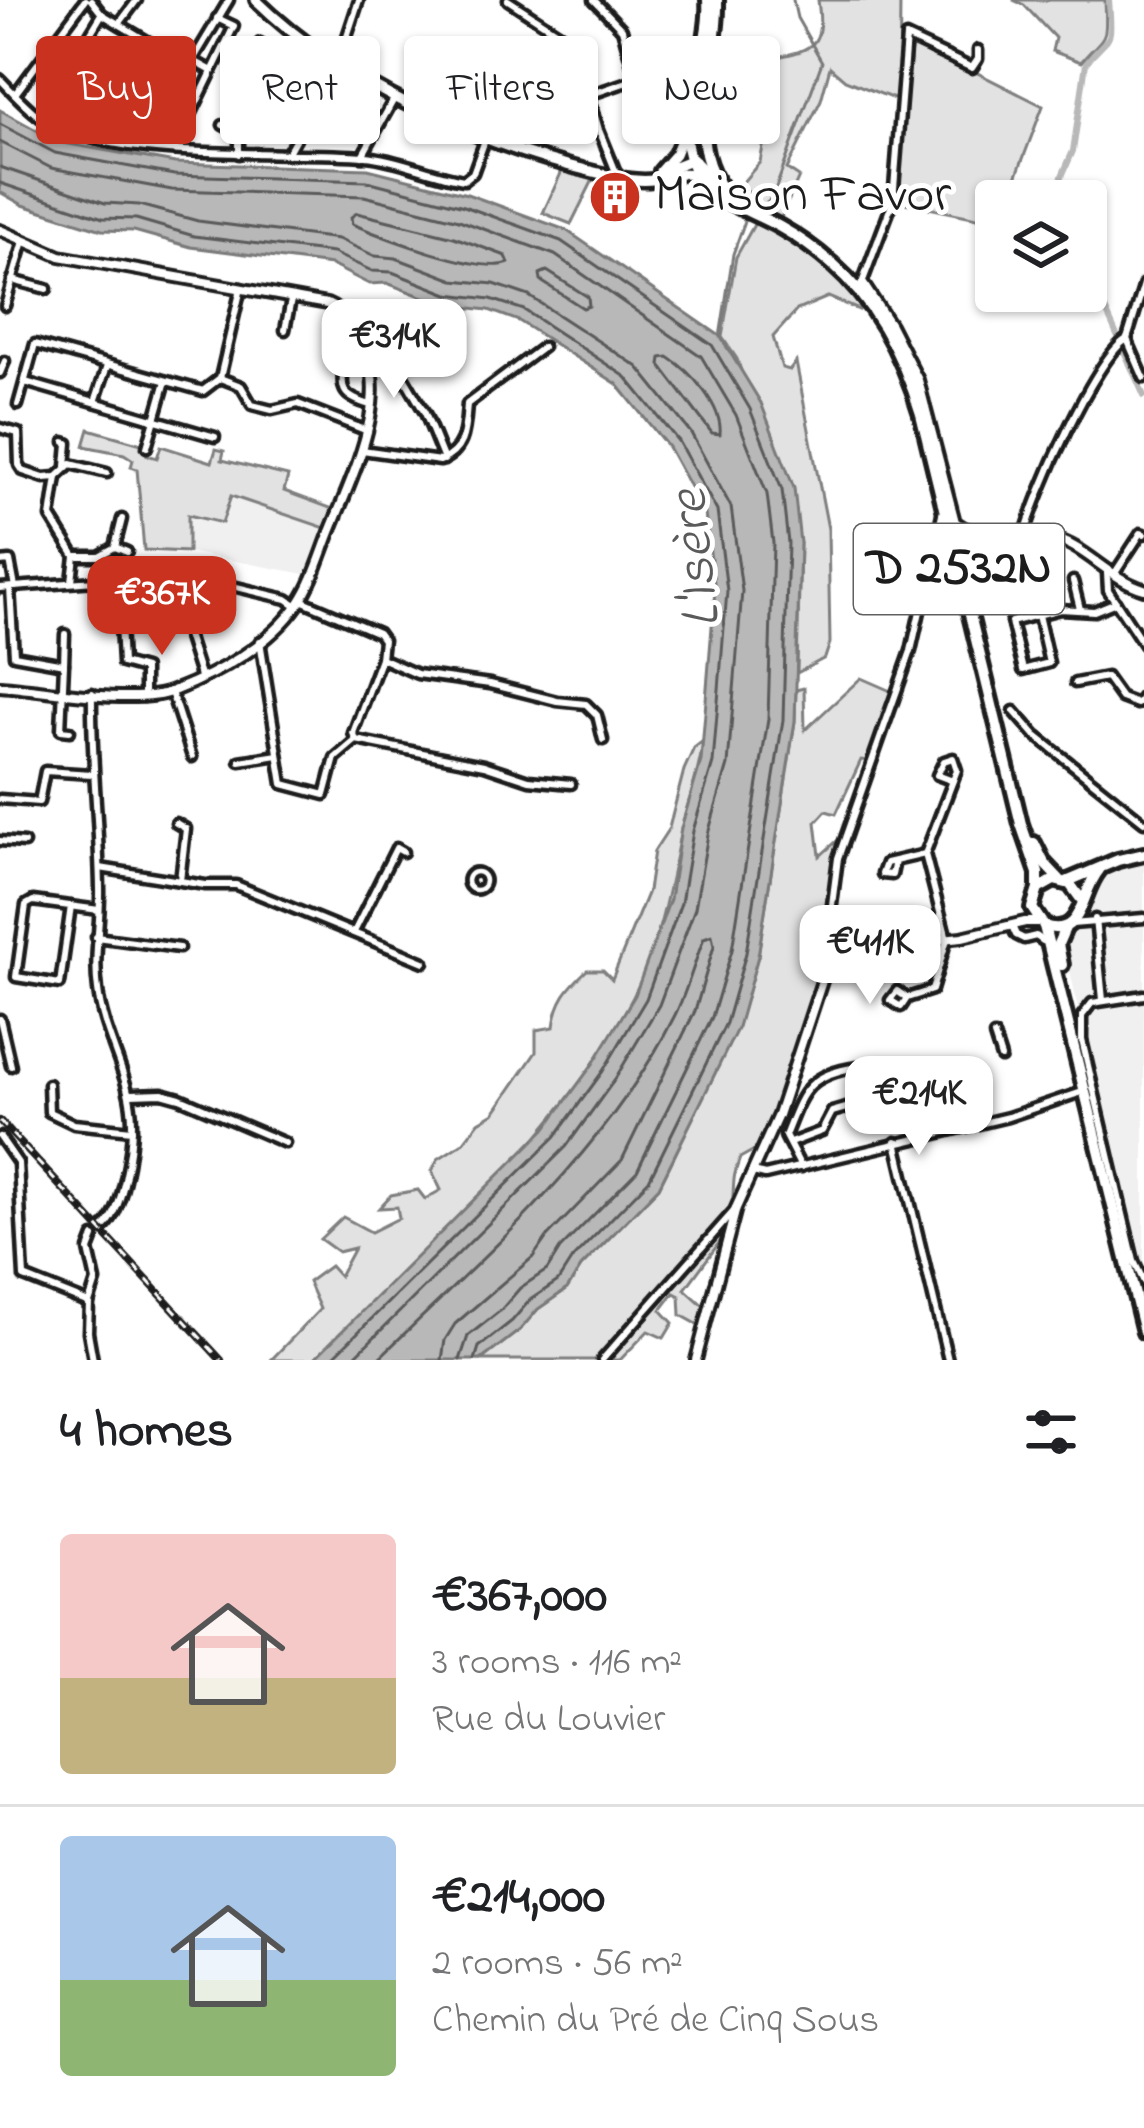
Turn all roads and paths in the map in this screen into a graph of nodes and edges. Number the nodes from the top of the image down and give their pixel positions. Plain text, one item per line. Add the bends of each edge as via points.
1 (88, 0) edge
2 (137, 0) edge
3 (229, 0) edge
4 (256, 0) edge
5 (359, 0) edge
6 (508, 0) edge
7 (594, 0) edge
8 (712, 0) edge
9 (280, 1) edge
10 (102, 14) junction
11 (271, 14) junction
12 (217, 18) junction
13 (118, 24) junction
14 (89, 36) edge
15 (140, 36) edge
16 (300, 36) edge
17 (347, 36) edge
18 (563, 36) edge
19 (707, 36) edge
20 (978, 50) dead end
21 (196, 53) edge
22 (196, 65) edge
23 (212, 71) junction
24 (0, 80) edge
25 (380, 90) edge
26 (598, 92) edge
27 (15, 94) junction
28 (394, 99) junction
29 (404, 103) edge
30 (36, 113) edge
31 (598, 118) edge
32 (135, 144) edge
33 (239, 144) edge
34 (292, 144) edge
35 (483, 144) edge
36 (509, 144) edge
37 (678, 144) edge
38 (689, 144) edge
39 (142, 145) joint
40 (175, 148) junction
41 (239, 154) junction
42 (286, 154) junction
43 (362, 156) junction
44 (690, 159) junction
45 (657, 173) junction
46 (697, 175) junction
47 (621, 177) junction
48 (718, 185) junction
49 (745, 209) junction
50 (0, 230) edge
51 (24, 241) junction
52 (13, 280) junction
53 (1144, 284) edge
54 (860, 287) junction
55 (241, 288) junction
56 (47, 289) dead end
57 (291, 300) junction
58 (4, 306) dead end
59 (351, 323) junction
60 (285, 330) dead end
61 (1127, 339) junction
62 (363, 342) junction
63 (543, 347) dead end
64 (1140, 355) edge
65 (4, 361) dead end
66 (106, 365) junction
67 (0, 373) edge
68 (220, 378) junction
69 (1144, 378) edge
70 (166, 381) junction
71 (25, 382) junction
72 (18, 404) dead end
73 (95, 404) junction
74 (370, 405) junction
75 (154, 420) junction
76 (0, 428) edge
77 (365, 430) junction
78 (215, 437) dead end
79 (65, 442) dead end
80 (147, 447) dead end
81 (361, 450) junction
82 (444, 460) junction
83 (66, 467) junction
84 (107, 473) dead end
85 (57, 477) junction
86 (946, 513) junction
87 (122, 519) dead end
88 (1144, 534) edge
89 (1024, 538) junction
90 (115, 547) junction
91 (127, 552) dead end
92 (75, 556) junction
93 (0, 562) edge
94 (1110, 575) junction
95 (72, 581) junction
96 (1073, 581) dead end
97 (228, 584) dead end
98 (8, 588) edge
99 (1144, 589) edge
100 (1116, 602) junction
101 (299, 603) junction
102 (1080, 609) junction
103 (126, 614) dead end
104 (1038, 615) junction
105 (65, 634) dead end
106 (260, 640) junction
107 (1144, 645) edge
108 (381, 658) junction
109 (64, 664) junction
110 (201, 679) junction
111 (1075, 683) dead end
112 (0, 686) edge
113 (63, 691) junction
114 (171, 692) junction
115 (92, 693) junction
116 (1144, 694) edge
117 (144, 697) junction
118 (1014, 711) dead end
119 (70, 731) dead end
120 (356, 740) junction
121 (603, 740) dead end
122 (279, 755) junction
123 (193, 757) dead end
124 (240, 760) dead end
125 (92, 774) junction
126 (953, 781) dead end
127 (571, 784) dead end
128 (0, 799) edge
129 (1016, 801) junction
130 (1144, 822) edge
131 (176, 824) dead end
132 (0, 841) edge
133 (24, 843) dead end
134 (403, 852) dead end
135 (925, 854) junction
136 (1144, 854) edge
137 (895, 861) dead end
138 (100, 868) junction
139 (1099, 870) junction
140 (180, 880) junction
141 (1063, 881) junction
142 (1038, 889) junction
143 (1082, 902) junction
144 (1032, 903) junction
145 (70, 906) junction
146 (99, 910) junction
147 (1144, 918) edge
148 (1098, 922) junction
149 (1012, 924) junction
150 (1042, 924) junction
151 (1068, 926) junction
152 (354, 932) junction
153 (96, 937) junction
154 (947, 939) junction
155 (179, 949) dead end
156 (424, 962) dead end
157 (823, 978) junction
158 (1144, 995) edge
159 (907, 998) dead end
160 (1102, 1000) junction
161 (0, 1019) edge
162 (1063, 1020) dead end
163 (994, 1036) dead end
164 (1074, 1041) junction
165 (1001, 1058) dead end
166 (11, 1066) dead end
167 (859, 1067) dead end
168 (48, 1084) dead end
169 (1085, 1091) junction
170 (131, 1094) junction
171 (880, 1100) dead end
172 (132, 1130) junction
173 (0, 1137) edge
174 (896, 1141) junction
175 (285, 1143) dead end
176 (790, 1143) junction
177 (801, 1167) junction
178 (753, 1172) junction
179 (736, 1208) junction
180 (104, 1228) dead end
181 (94, 1237) dead end
182 (1142, 1289) edge
183 (89, 1304) junction
184 (1143, 1329) edge
185 (1144, 1346) edge
186 (93, 1360) edge
187 (602, 1360) edge
188 (696, 1360) edge
189 (948, 1360) edge

1 - 10 street
1 - 27 street
2 - 13 street
3 - 12 street
4 - 11 main road
5 - 17 street
6 - 18 street
7 - 26 street via 622,29 636,79
8 - 19 main road
8 - 48 main road via 716,34 701,134
9 - 11 street
10 - 13 street
10 - 14 street
11 - 16 main road
12 - 21 street
12 - 23 street via 234,26
13 - 15 street
20 - 54 street via 972,68 906,37 892,201
22 - 23 street
23 - 40 street
24 - 27 street
25 - 28 main road
27 - 30 street
28 - 29 main road
28 - 43 street
31 - 47 street
32 - 39 street
33 - 41 street
34 - 42 street
35 - 43 street via 468,178
36 - 47 main road
37 - 45 main road
38 - 44 main road
39 - 40 street
40 - 41 street
41 - 42 street
42 - 43 street
44 - 45 main road
44 - 46 main road
44 - 48 main road, D 2532N
45 - 47 main road
46 - 47 main road
46 - 49 main road, D 2532N via 716,196
48 - 49 main road, D 2532N
49 - 54 main road, D 2532N
50 - 51 street
51 - 52 street
51 - 55 street via 72,258
52 - 56 street
52 - 58 street
53 - 61 street
54 - 86 main road, D 2532N via 910,380
54 - 89 street via 918,380 955,522 983,536
55 - 57 street
55 - 68 street
57 - 59 street via 327,304
57 - 60 street
59 - 62 street
59 - 82 street via 399,369
61 - 64 street
61 - 89 street via 1115,345 1077,412
62 - 74 street via 374,372
62 - 74 street via 345,354 344,392
63 - 82 street via 467,404 462,443
64 - 69 street
65 - 67 street
66 - 70 street
66 - 71 street via 35,344
66 - 73 street
68 - 70 street via 203,391
68 - 77 street via 241,386 252,404 298,404
70 - 75 street
71 - 72 street
71 - 73 street
73 - 75 street
74 - 77 street
75 - 78 street
75 - 80 street
76 - 85 street via 18,434 23,471
77 - 81 street
79 - 83 street
81 - 82 street
81 - 101 street
83 - 84 street
83 - 85 street
85 - 92 street via 51,517
86 - 129 main road, D 2532N
86 - 157 street via 911,651 838,858
87 - 90 street
88 - 94 street
89 - 94 street via 1059,540
90 - 91 street
90 - 92 street
92 - 95 street
93 - 98 street via 10,561
94 - 99 street
94 - 100 street
95 - 98 street
95 - 110 street via 170,581
96 - 102 street
97 - 101 street
98 - 109 street via 14,655
100 - 102 street
100 - 107 street
101 - 106 street
101 - 108 street via 377,633
102 - 104 street
103 - 117 street via 122,663 144,669
104 - 104 street via 1011,622 1023,670 1049,663
105 - 109 street
106 - 110 street
106 - 122 street
108 - 120 street
108 - 121 street via 417,674 586,704
109 - 113 street
110 - 114 street
111 - 116 street via 1106,676 1121,698 1137,704
112 - 113 street
113 - 115 street
113 - 119 street via 61,730
114 - 117 street
114 - 123 street
115 - 117 street
115 - 125 street
118 - 130 street
120 - 122 street via 335,758 325,795 283,784
120 - 127 street
122 - 124 street
125 - 128 street via 45,771 39,802
125 - 138 street
126 - 135 street
129 - 141 main road, D 2532N via 1044,863
129 - 142 main road, D 2532N
131 - 140 street via 186,829
132 - 133 street
134 - 152 street via 396,848
135 - 137 street
135 - 154 street
136 - 139 main road
138 - 140 street
138 - 146 street
139 - 141 main road
139 - 143 main road
140 - 152 street via 236,885
141 - 142 main road
141 - 143 main road
142 - 144 main road
143 - 148 street
143 - 151 main road
144 - 149 street
144 - 150 main road
145 - 145 street via 26,905 16,977 60,984
145 - 146 street
146 - 153 street
147 - 148 street
148 - 151 street
148 - 160 street
149 - 150 street
149 - 154 street
149 - 162 street via 1024,939 1042,939
150 - 151 main road
150 - 164 main road
151 - 164 main road via 1059,949
152 - 156 street
153 - 155 street
153 - 170 street via 103,1020
154 - 157 street via 854,950
154 - 159 street via 932,990
157 - 178 street
158 - 160 street
160 - 182 street via 1082,1016 1082,1040
161 - 166 street
163 - 165 street
164 - 169 main road
167 - 176 street via 808,1084 784,1136
168 - 172 street via 49,1112 74,1124
169 - 174 street
169 - 182 main road
170 - 172 street
170 - 175 street via 180,1097
171 - 176 street via 859,1114 832,1112 822,1131
172 - 180 street via 119,1202
173 - 183 street via 19,1163 24,1277
174 - 177 street
174 - 189 street
176 - 177 street
177 - 178 street
178 - 179 street
179 - 187 street
179 - 188 street
181 - 183 street
182 - 184 main road
182 - 185 main road
183 - 186 street

